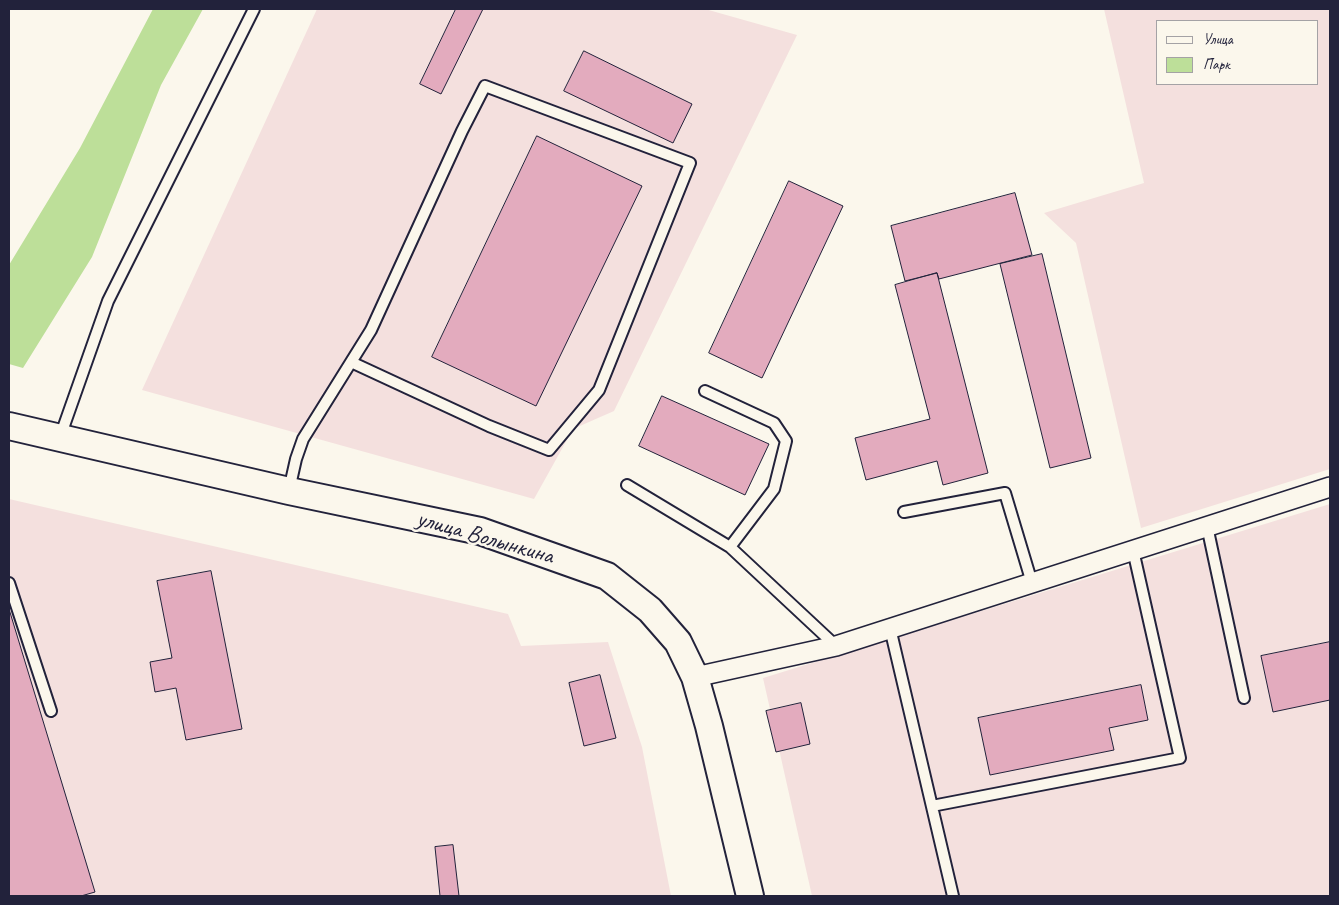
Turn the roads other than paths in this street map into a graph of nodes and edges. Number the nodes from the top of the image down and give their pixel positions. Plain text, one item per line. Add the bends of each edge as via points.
1 (254, 9) edge
2 (351, 362) junction
3 (705, 391) dead end
4 (9, 427) edge
5 (60, 437) junction
6 (627, 485) dead end
7 (1330, 486) edge
8 (289, 492) junction
9 (904, 512) dead end
10 (1207, 526) junction
11 (730, 547) junction
12 (1133, 550) junction
13 (9, 583) edge
14 (1032, 583) junction
15 (890, 628) junction
16 (836, 646) junction
17 (695, 677) junction
18 (1244, 698) dead end
19 (51, 712) dead end
20 (932, 806) junction
21 (750, 896) edge
22 (952, 896) edge

1 - 5 lane via 108,302
2 - 2 lane via 549,450 599,390 690,163 485,86 370,330
2 - 8 lane via 303,438
3 - 11 lane via 774,423 786,441 774,489
4 - 5 street, улица Волынкина
5 - 8 street, улица Волынкина
6 - 11 lane
7 - 10 street
8 - 17 street, улица Волынкина via 480,531 607,576 650,610 678,642
9 - 14 lane via 1005,493
10 - 12 street
10 - 18 lane
11 - 16 lane
12 - 14 street
12 - 20 lane via 1180,758
13 - 19 lane
14 - 15 street
15 - 16 street
15 - 20 lane
16 - 17 street
17 - 21 street, улица Волынкина
20 - 22 lane

